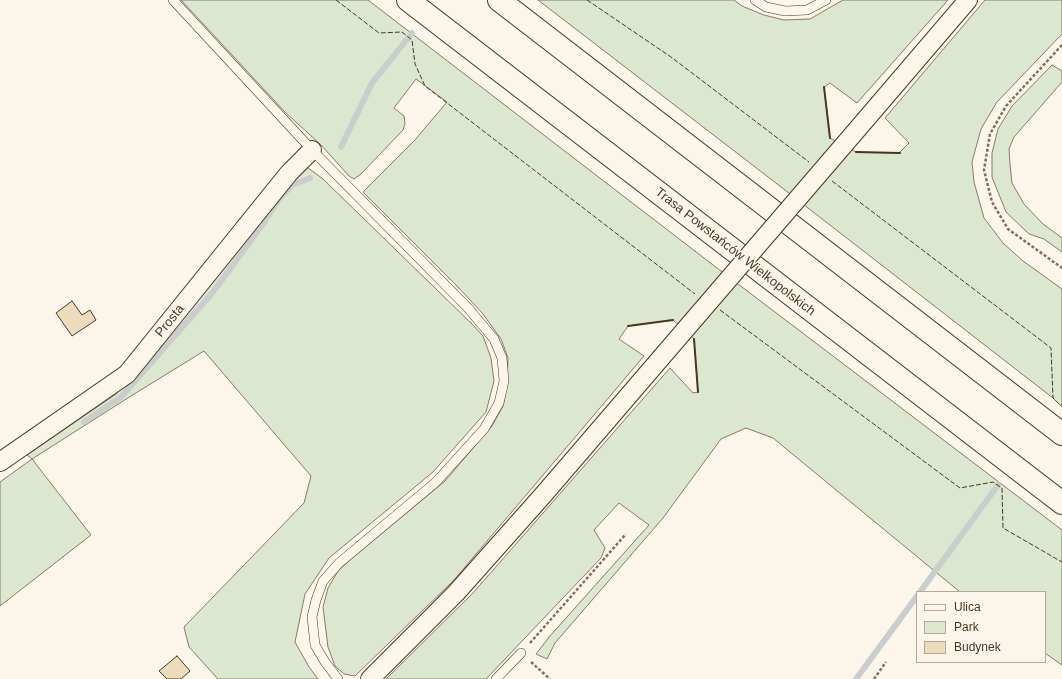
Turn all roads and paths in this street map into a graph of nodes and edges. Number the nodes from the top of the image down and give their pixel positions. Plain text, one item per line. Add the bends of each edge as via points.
1 (173, 0) edge
2 (408, 0) edge
3 (499, 0) edge
4 (755, 0) edge
5 (826, 0) edge
6 (968, 0) edge
7 (1062, 45) edge
8 (312, 150) junction
9 (1062, 268) edge
10 (1062, 434) edge
11 (0, 462) edge
12 (1062, 503) edge
13 (626, 534) dead end
14 (521, 653) junction
15 (886, 662) dead end
16 (338, 679) edge
17 (370, 679) edge
18 (496, 679) edge
19 (550, 679) edge
20 (874, 679) edge

1 - 8 lane
2 - 12 highway, Trasa Powstańców Wielkopolskich
3 - 10 highway
4 - 5 lane via 766,7 785,11 807,10
6 - 17 street, bridge via 544,494 456,593
7 - 9 path via 1006,106 990,134 984,170 992,202 1008,229
8 - 11 street, Prosta via 290,173 127,374
8 - 16 lane via 483,325 494,339 502,358 504,382 499,403 484,429 436,482 339,563 324,581 312,617 315,645
13 - 14 path
14 - 18 lane
14 - 19 path
15 - 20 path

